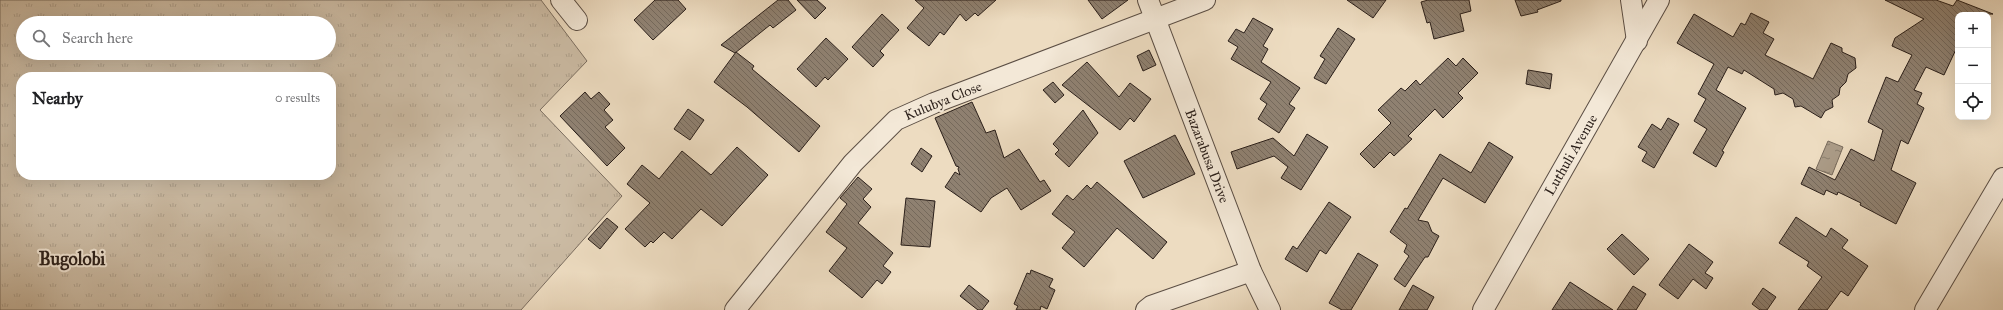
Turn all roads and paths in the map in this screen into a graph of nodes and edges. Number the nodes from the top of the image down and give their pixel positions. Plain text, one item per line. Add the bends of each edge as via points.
1 (561, 0) edge
2 (1205, 0) edge
3 (1631, 0) edge
4 (1658, 0) edge
5 (1152, 9) edge
6 (577, 20) dead end
7 (1637, 40) junction
8 (2003, 178) edge
9 (1251, 271) junction
10 (735, 310) edge
11 (1146, 310) edge
12 (1270, 310) edge
13 (1483, 310) edge
14 (1925, 310) edge

1 - 6 street
2 - 5 street, Kulubya Close
3 - 7 street
4 - 7 street, Luthuli Avenue
5 - 9 street, Bazarabusa Drive
5 - 10 street, Kulubya Close via 896,120 853,163
7 - 13 street, Luthuli Avenue
8 - 14 street
9 - 11 street via 1151,306
9 - 12 street, Bazarabusa Drive

